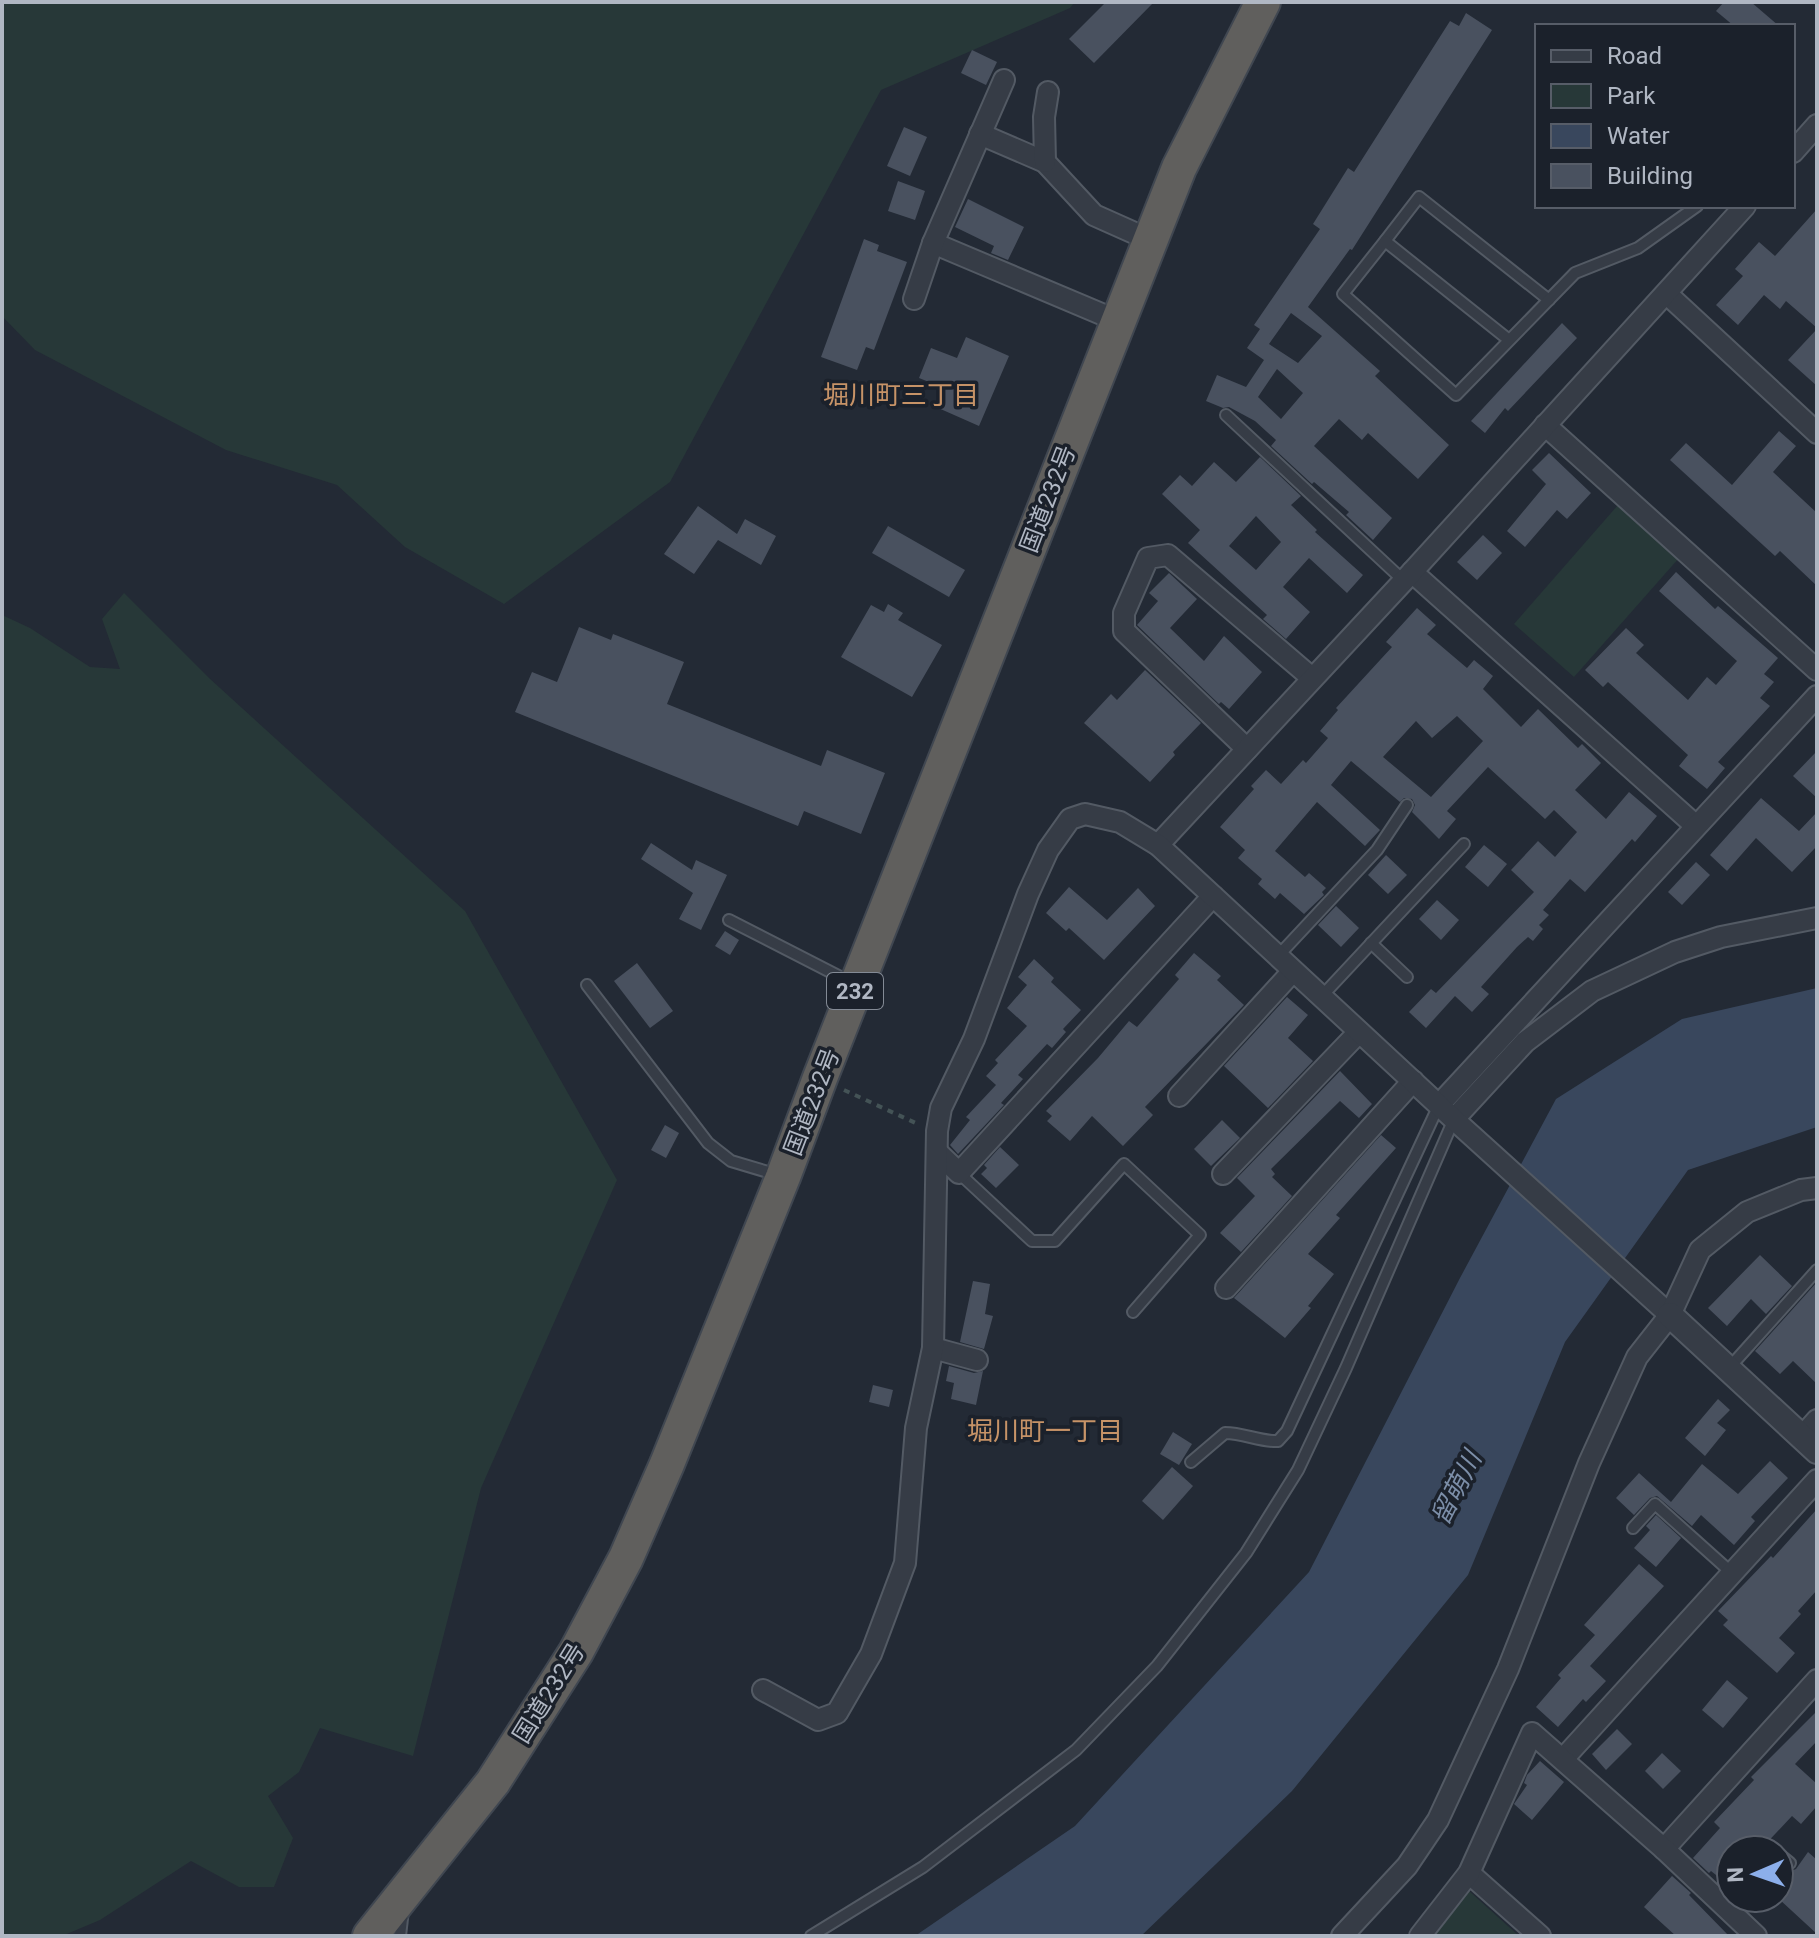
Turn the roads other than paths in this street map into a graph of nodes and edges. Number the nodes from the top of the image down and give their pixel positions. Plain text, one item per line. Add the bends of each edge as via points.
1 (1263, 2) edge
2 (1004, 80) dead end
3 (1048, 92) dead end
4 (1817, 125) edge
5 (980, 134) junction
6 (1795, 150) edge
7 (1045, 162) junction
8 (1694, 208) edge
9 (1743, 208) edge
10 (1150, 240) junction
11 (1385, 241) junction
12 (933, 243) junction
13 (1667, 294) junction
14 (914, 299) dead end
15 (1549, 300) junction
16 (1118, 321) junction
17 (1509, 340) junction
18 (1226, 415) dead end
19 (1545, 425) junction
20 (1817, 433) edge
21 (1408, 577) junction
22 (1817, 670) edge
23 (1312, 678) junction
24 (1817, 696) edge
25 (1247, 749) junction
26 (1407, 805) dead end
27 (1696, 826) junction
28 (1464, 844) dead end
29 (1158, 845) junction
30 (1213, 896) junction
31 (1817, 918) edge
32 (729, 920) dead end
33 (1371, 943) junction
34 (1286, 964) junction
35 (1407, 977) dead end
36 (587, 985) dead end
37 (857, 986) junction
38 (1321, 997) junction
39 (1359, 1032) junction
40 (1413, 1081) junction
41 (1179, 1096) dead end
42 (1451, 1116) junction
43 (938, 1153) junction
44 (959, 1173) junction
45 (1223, 1174) dead end
46 (783, 1177) junction
47 (1817, 1188) edge
48 (1817, 1270) edge
49 (1226, 1288) dead end
50 (1665, 1310) junction
51 (1133, 1312) dead end
52 (933, 1348) junction
53 (977, 1360) dead end
54 (1728, 1369) junction
55 (1812, 1436) edge
56 (1191, 1462) dead end
57 (1817, 1480) edge
58 (1633, 1528) dead end
59 (1733, 1574) junction
60 (1817, 1680) edge
61 (763, 1690) dead end
62 (1563, 1759) junction
63 (1664, 1849) junction
64 (1469, 1873) junction
65 (406, 1889) junction
66 (1715, 1891) edge
67 (1738, 1914) edge
68 (370, 1936) edge
69 (400, 1936) edge
70 (811, 1936) edge
71 (1342, 1936) edge
72 (1420, 1936) edge
73 (1540, 1936) edge
74 (1756, 1936) edge

1 - 10 highway, 国道232号 / 232 via 1179,168
2 - 5 street
3 - 7 street
4 - 6 street
5 - 7 street
5 - 12 street
7 - 10 street via 1094,215
8 - 15 lane via 1638,248 1575,273
9 - 13 street
10 - 16 highway, 国道232号 / 232
11 - 15 lane via 1419,197
11 - 17 lane
11 - 17 lane via 1343,294 1456,395
12 - 14 street
12 - 16 street
13 - 19 street
13 - 20 street
15 - 17 lane
16 - 37 highway, 国道232号 / 232
18 - 21 lane
19 - 21 street
19 - 22 street
21 - 23 street
21 - 27 street
23 - 25 street
23 - 25 street via 1168,555 1148,558 1124,613 1124,631
24 - 27 street
25 - 29 street
26 - 34 lane
27 - 42 street
28 - 33 lane
29 - 30 street
29 - 43 street via 1120,822 1085,814 1070,819 1048,850 1028,894 974,1039 941,1108
30 - 34 street
30 - 44 street
31 - 42 street via 1721,937 1592,991 1525,1042
32 - 37 lane
33 - 35 lane
33 - 38 lane
34 - 38 street
34 - 41 street
36 - 46 lane via 708,1143 731,1161
37 - 46 highway, 国道232号 / 232
38 - 39 street
39 - 40 street
39 - 45 street
40 - 42 street
40 - 49 street
42 - 50 street
42 - 56 lane via 1287,1431 1278,1441 1267,1442 1225,1433
42 - 70 lane via 1346,1368 1298,1470 1246,1553 1167,1654 1076,1750 923,1867
43 - 44 street
43 - 52 street
44 - 51 lane via 1032,1241 1055,1241 1124,1164 1200,1235
46 - 65 highway, 国道232号 / 232 via 612,1585 493,1782
47 - 50 street via 1747,1212 1700,1250
48 - 54 lane
50 - 54 street
50 - 71 street via 1637,1357 1589,1463 1508,1669 1438,1820 1407,1866
52 - 53 street
52 - 61 street via 916,1428 905,1563 871,1654 837,1713 818,1720
54 - 55 street
57 - 59 street
58 - 59 lane via 1655,1504
59 - 62 street
60 - 63 street
62 - 63 street
62 - 64 street via 1532,1733
63 - 66 street
64 - 72 street
64 - 73 street
65 - 68 highway, 国道232号 / 232
65 - 69 lane
67 - 74 street

